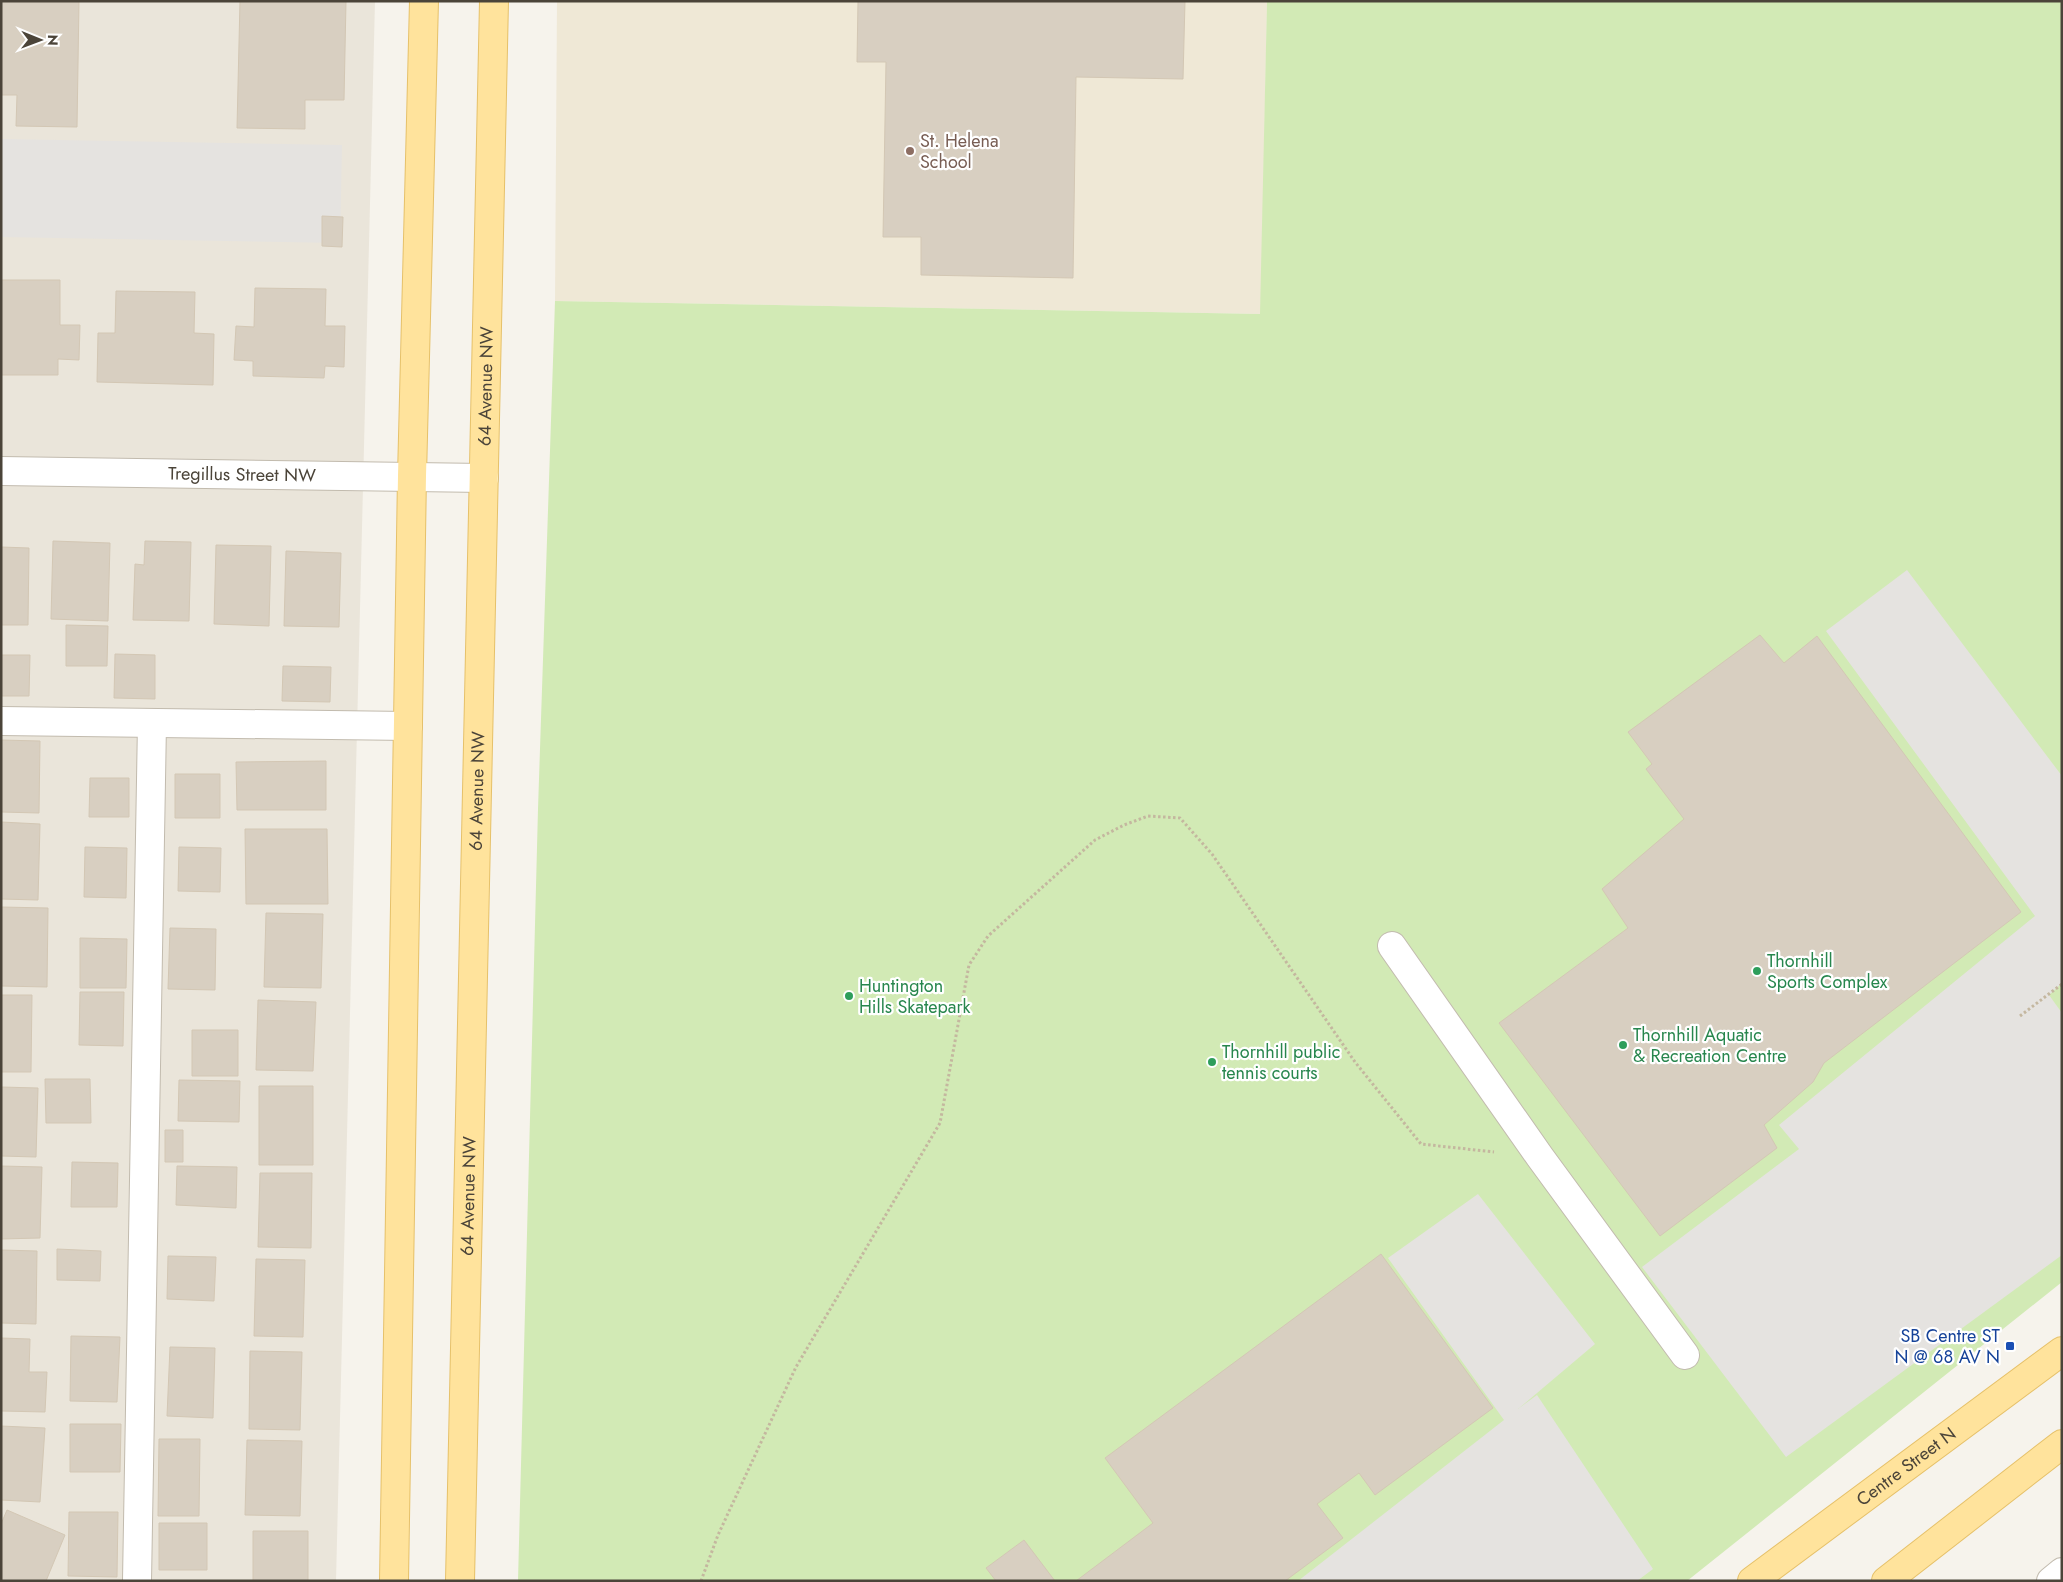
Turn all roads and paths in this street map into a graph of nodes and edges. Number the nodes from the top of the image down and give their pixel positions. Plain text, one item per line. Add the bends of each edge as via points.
1 (424, 1) edge
2 (494, 1) edge
3 (1, 471) edge
4 (412, 476) junction
5 (484, 478) junction
6 (1, 721) edge
7 (152, 723) junction
8 (408, 726) junction
9 (1392, 946) dead end
10 (2062, 984) edge
11 (2020, 1016) dead end
12 (1540, 1157) junction
13 (2062, 1351) edge
14 (1685, 1355) dead end
15 (2062, 1444) edge
16 (2062, 1572) edge
17 (137, 1581) edge
18 (394, 1581) edge
19 (460, 1581) edge
20 (701, 1581) edge
21 (1752, 1581) edge
22 (1886, 1581) edge
23 (2051, 1581) edge

1 - 4 main road
2 - 5 main road, 64 Avenue NW
3 - 4 street, Tregillus Street NW
4 - 5 street, Tregillus Street NW
4 - 8 main road
5 - 19 main road, 64 Avenue NW
6 - 7 street
7 - 8 street
7 - 17 street
8 - 18 main road
9 - 12 street
10 - 11 path
12 - 14 street
12 - 20 path via 1422,1144 1355,1062 1212,854 1180,818 1148,816 1124,824 1095,840 988,936 969,964 940,1122 796,1367 718,1535
13 - 21 main road, Centre Street N
15 - 22 main road
16 - 23 street

